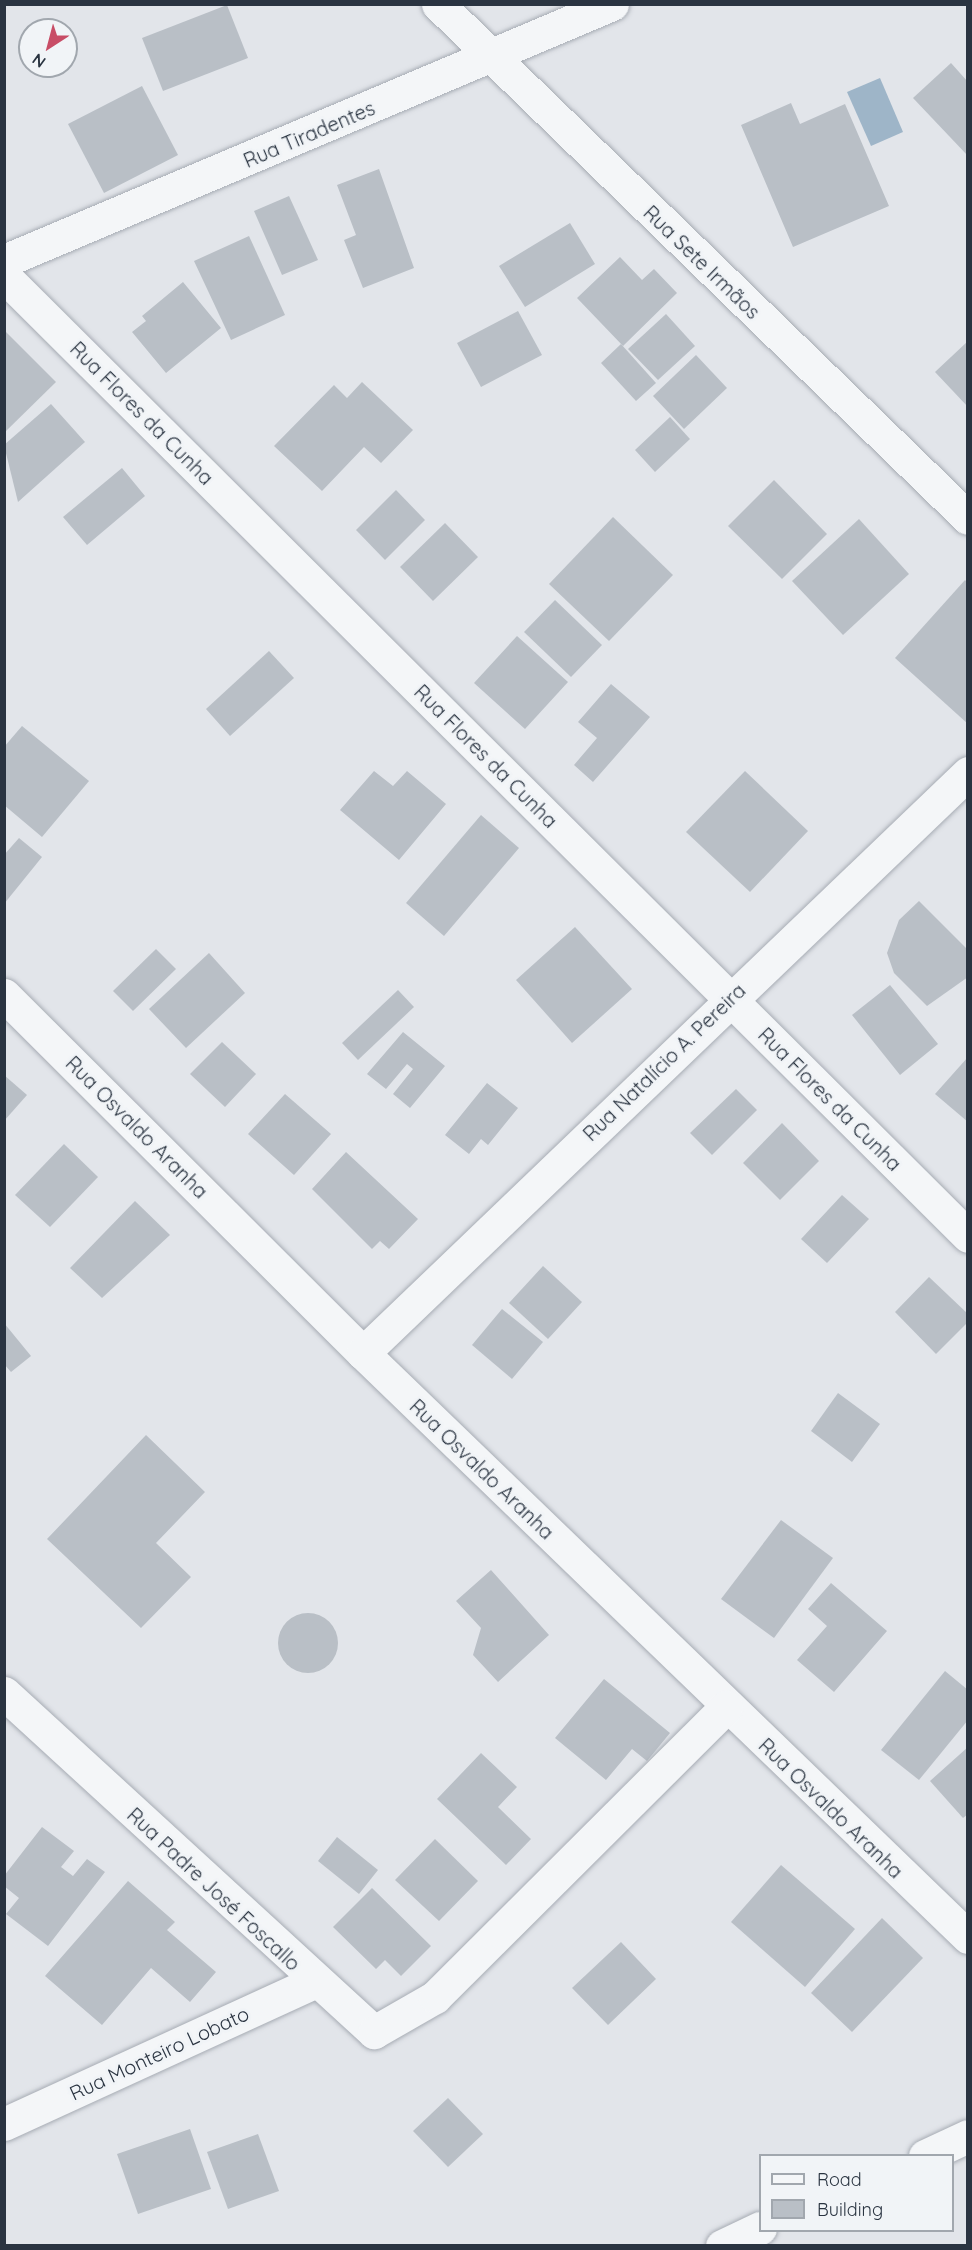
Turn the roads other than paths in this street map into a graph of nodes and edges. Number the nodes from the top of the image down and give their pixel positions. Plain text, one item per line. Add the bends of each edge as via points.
1 (438, 4) edge
2 (612, 4) edge
3 (492, 58) junction
4 (4, 261) edge
5 (4, 276) edge
6 (968, 518) edge
7 (968, 773) edge
8 (4, 994) edge
9 (729, 1000) junction
10 (968, 1236) edge
11 (363, 1353) junction
12 (4, 1693) edge
13 (726, 1707) junction
14 (968, 1937) edge
15 (314, 1982) junction
16 (4, 2124) edge
17 (968, 2136) edge
18 (928, 2154) edge
19 (759, 2228) edge
20 (722, 2246) edge

1 - 3 street, Rua Sete Irmãos
2 - 3 street, Rua Tiradentes
3 - 4 street, Rua Tiradentes
3 - 6 street, Rua Sete Irmãos
5 - 9 street, Rua Flores da Cunha
7 - 9 street, Rua Natalício A. Pereira
8 - 11 street, Rua Osvaldo Aranha
9 - 10 street, Rua Flores da Cunha
9 - 11 street, Rua Natalício A. Pereira
11 - 13 street, Rua Osvaldo Aranha
12 - 15 street, Rua Padre José Foscallo
13 - 14 street, Rua Osvaldo Aranha
13 - 15 street, Rua Padre José Foscallo via 435,1997 374,2032
15 - 16 street, Rua Monteiro Lobato
17 - 18 street
19 - 20 street

